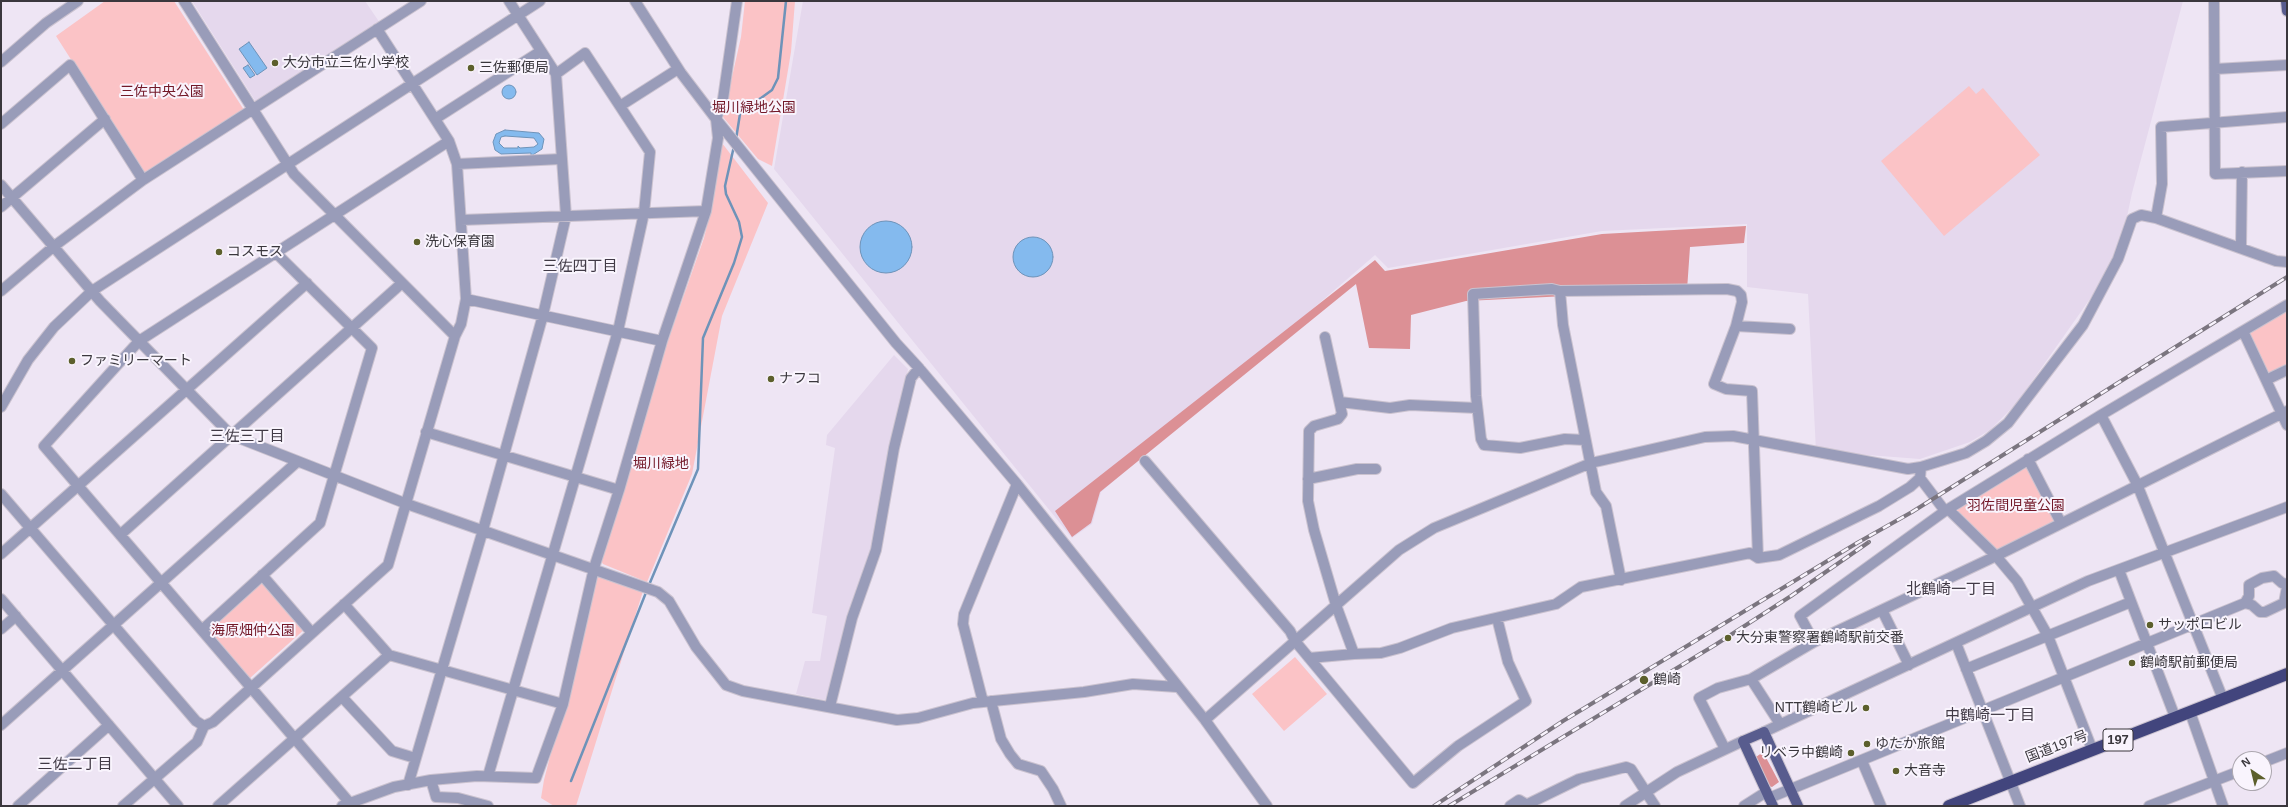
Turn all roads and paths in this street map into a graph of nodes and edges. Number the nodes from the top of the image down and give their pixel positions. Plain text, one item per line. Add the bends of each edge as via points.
1 (78, 1) edge
2 (184, 1) edge
3 (421, 1) edge
4 (509, 1) edge
5 (540, 1) edge
6 (635, 1) edge
7 (737, 1) edge
8 (2214, 1) edge
9 (2286, 1) edge
10 (2287, 11) edge
11 (518, 15) junction
12 (377, 29) junction
13 (541, 51) junction
14 (1, 62) edge
15 (2287, 65) edge
16 (678, 69) junction
17 (2215, 69) junction
18 (556, 74) junction
19 (412, 84) junction
20 (620, 106) junction
21 (253, 109) junction
22 (2287, 117) edge
23 (105, 119) junction
24 (436, 119) junction
25 (716, 119) junction
26 (2215, 123) junction
27 (1, 124) edge
28 (449, 141) junction
29 (561, 158) junction
30 (288, 164) junction
31 (458, 164) junction
32 (2287, 170) edge
33 (2242, 172) junction
34 (143, 180) junction
35 (1, 185) edge
36 (12, 198) junction
37 (1, 207) edge
38 (706, 210) junction
39 (644, 213) junction
40 (334, 215) junction
41 (566, 216) junction
42 (2156, 218) junction
43 (461, 220) junction
44 (54, 247) junction
45 (2241, 248) junction
46 (276, 253) junction
47 (2287, 262) edge
48 (307, 283) junction
49 (402, 283) junction
50 (1, 291) edge
51 (1560, 291) junction
52 (92, 292) junction
53 (466, 299) junction
54 (2287, 305) edge
55 (543, 315) junction
56 (1736, 326) junction
57 (352, 328) junction
58 (1790, 329) dead end
59 (618, 331) junction
60 (2243, 331) junction
61 (455, 336) junction
62 (1325, 337) dead end
63 (139, 341) junction
64 (662, 341) junction
65 (920, 368) junction
66 (2287, 370) edge
67 (2266, 380) junction
68 (186, 390) junction
69 (1340, 402) junction
70 (1, 407) edge
71 (1477, 408) junction
72 (2284, 412) edge
73 (2101, 415) junction
74 (2287, 425) edge
75 (426, 432) junction
76 (231, 435) junction
77 (1585, 440) junction
78 (1753, 440) junction
79 (503, 455) junction
80 (2028, 459) junction
81 (1145, 461) dead end
82 (297, 462) junction
83 (1591, 463) junction
84 (1921, 467) junction
85 (1376, 469) dead end
86 (334, 476) junction
87 (575, 476) junction
88 (1920, 478) junction
89 (1308, 479) junction
90 (1016, 484) junction
91 (2137, 484) junction
92 (78, 486) junction
93 (620, 490) junction
94 (1, 494) edge
95 (407, 504) junction
96 (2287, 507) edge
97 (1947, 510) junction
98 (2061, 523) junction
99 (30, 528) junction
100 (483, 530) junction
101 (120, 535) junction
102 (2164, 553) junction
103 (1, 554) edge
104 (553, 554) junction
105 (1996, 556) junction
106 (1758, 558) junction
107 (594, 568) junction
108 (2119, 570) junction
109 (262, 575) junction
110 (1621, 580) junction
111 (161, 583) junction
112 (2287, 584) edge
113 (2287, 587) edge
114 (1, 599) edge
115 (2131, 602) junction
116 (2245, 602) junction
117 (344, 604) junction
118 (1336, 605) junction
119 (2032, 608) junction
120 (1882, 610) junction
121 (16, 616) junction
122 (1497, 618) junction
123 (114, 625) junction
124 (2193, 625) junction
125 (1, 629) edge
126 (202, 630) junction
127 (312, 633) junction
128 (2048, 636) junction
129 (1295, 641) junction
130 (1814, 642) junction
131 (1956, 643) junction
132 (2147, 644) junction
133 (1354, 654) junction
134 (389, 655) junction
135 (1309, 658) junction
136 (1909, 665) junction
137 (441, 669) junction
138 (1966, 669) junction
139 (62, 670) junction
140 (2287, 674) edge
141 (2065, 678) junction
142 (1751, 679) junction
143 (1177, 687) junction
144 (251, 688) junction
145 (513, 690) junction
146 (342, 697) junction
147 (2223, 699) junction
148 (987, 701) junction
149 (563, 704) junction
150 (830, 706) junction
151 (1983, 712) junction
152 (2190, 712) junction
153 (2175, 718) junction
154 (1205, 720) junction
155 (1780, 724) junction
156 (1, 725) edge
157 (109, 725) junction
158 (204, 726) junction
159 (1764, 732) junction
160 (295, 738) junction
161 (1743, 741) junction
162 (1725, 748) junction
163 (2092, 749) junction
164 (2287, 753) edge
165 (415, 758) junction
166 (2272, 759) edge
167 (1862, 761) junction
168 (2232, 774) edge
169 (488, 776) junction
170 (155, 778) junction
171 (431, 780) junction
172 (2214, 781) junction
173 (2010, 782) junction
174 (408, 785) junction
175 (1791, 790) junction
176 (1646, 792) junction
177 (1770, 799) edge
178 (346, 804) edge
179 (1529, 805) edge
180 (18, 806) edge
181 (123, 806) edge
182 (178, 806) edge
183 (218, 806) edge
184 (488, 806) edge
185 (1061, 806) edge
186 (1267, 806) edge
187 (1510, 806) edge
188 (1625, 806) edge
189 (1655, 806) edge
190 (1744, 806) edge
191 (1798, 806) edge
192 (1881, 806) edge
193 (1949, 806) edge
194 (2020, 806) edge
195 (2150, 806) edge
196 (2223, 806) edge

1 - 14 street via 46,23
2 - 21 street
3 - 12 street
4 - 11 street
5 - 11 street
6 - 16 street
7 - 25 street via 723,99
8 - 17 street
9 - 10 main road
11 - 13 street
11 - 19 street
12 - 19 street
12 - 21 street
13 - 18 street
13 - 24 street
15 - 17 street
16 - 20 street
16 - 25 street
17 - 26 street
18 - 20 street via 585,53
18 - 29 street
19 - 24 street
19 - 30 street
20 - 39 street via 650,152
21 - 30 street
21 - 34 street
22 - 26 street
23 - 27 street via 70,65
23 - 34 street
23 - 36 street
24 - 28 street
25 - 38 street via 718,138
25 - 65 street via 896,343
26 - 33 street via 2215,174
26 - 42 street via 2161,127 2162,184
28 - 31 street
28 - 40 street
29 - 31 street
29 - 41 street
30 - 40 street via 294,174
30 - 52 street
31 - 43 street
32 - 33 street
33 - 45 street
34 - 44 street
35 - 36 street
36 - 37 street
36 - 44 street
38 - 39 street
38 - 64 street
39 - 41 street
39 - 59 street
40 - 46 street
40 - 49 street
41 - 43 street
41 - 55 street
42 - 45 street
42 - 84 street via 2141,214 2132,219 2118,259 2083,325 2008,423 1966,453
43 - 53 street
44 - 50 street
44 - 52 street
45 - 47 street via 2276,261
46 - 48 street
46 - 63 street
48 - 57 street
48 - 68 street
49 - 57 street
49 - 61 street
51 - 56 street via 1737,291 1742,302
51 - 71 street via 1552,289 1473,294
51 - 77 street via 1563,325
52 - 63 street
52 - 70 street via 54,327 28,360
53 - 55 street
53 - 61 street via 461,324
54 - 60 street
55 - 59 street
55 - 79 street
56 - 58 street
56 - 78 street via 1714,384 1726,389 1752,391
57 - 76 street
57 - 86 street via 372,348
59 - 64 street
59 - 87 street
60 - 67 street
60 - 73 street
61 - 75 street
62 - 69 street
63 - 68 street
63 - 92 street via 44,446
64 - 93 street
65 - 90 street
65 - 150 street via 910,378 894,448 876,550 852,618
66 - 67 street
67 - 72 street
68 - 76 street
68 - 92 street
69 - 71 street via 1390,408 1410,405
69 - 89 street via 1342,414 1338,419 1314,426 1309,431
71 - 77 street via 1484,445 1520,448 1565,439
72 - 74 street
72 - 91 street
73 - 80 street
73 - 91 street
75 - 79 street
75 - 95 street
76 - 82 street
76 - 101 street
77 - 83 street
78 - 83 street via 1733,436 1705,437
78 - 84 street via 1908,468
78 - 106 street
79 - 87 street
79 - 100 street
80 - 97 street
80 - 98 street
81 - 129 street via 1290,631
82 - 86 street
82 - 111 street
83 - 110 street via 1596,492 1606,506
83 - 118 street via 1434,528 1399,550
84 - 88 street
85 - 89 street via 1357,469
86 - 95 street
86 - 109 street via 320,523
87 - 93 street
87 - 104 street
88 - 97 street
88 - 106 street via 1879,506 1813,540 1779,555
89 - 118 street via 1308,501 1314,530
90 - 143 street
90 - 148 street via 963,619
91 - 98 street
91 - 102 street
92 - 99 street
92 - 101 street
93 - 107 street
94 - 99 street
95 - 100 street
95 - 117 street via 388,566
96 - 102 street
97 - 105 street
97 - 130 street via 1800,616
98 - 105 street
99 - 103 street
99 - 123 street
100 - 104 street
100 - 137 street
101 - 111 street
102 - 108 street
102 - 124 street
104 - 107 street
104 - 145 street
105 - 119 street via 2017,581
105 - 120 street
106 - 110 street via 1750,553
107 - 149 street
107 - 150 street via 645,586 669,601 696,647 726,685 743,691
108 - 115 street
108 - 119 street via 2088,581
109 - 126 street
109 - 127 street
110 - 122 street via 1581,588 1556,604
111 - 123 street
111 - 126 street
112 - 116 street via 2270,575 2253,582 2248,587 2249,596
113 - 116 street via 2284,603 2265,612 2260,612
114 - 121 street
115 - 128 street
115 - 132 street
116 - 124 street
117 - 127 street
117 - 134 street
118 - 129 street
118 - 133 street
119 - 128 street
119 - 131 street
120 - 130 street
120 - 136 street
121 - 125 street
121 - 139 street
122 - 133 street via 1452,628 1381,653
122 - 135 street via 1508,662 1526,701 1458,746 1413,783
123 - 139 street
123 - 158 street via 196,721
124 - 132 street
124 - 147 street
126 - 144 street
127 - 144 street
128 - 138 street
128 - 141 street
129 - 135 street
129 - 154 street
130 - 142 street
131 - 136 street
131 - 138 street
132 - 141 street
132 - 153 street
133 - 135 street
134 - 137 street
134 - 146 street
136 - 155 street
137 - 145 street
137 - 165 street
138 - 151 street
139 - 156 street
139 - 157 street
140 - 147 highway, 国道197号 / 197
141 - 151 street
141 - 163 street
142 - 155 street
142 - 162 street via 1718,688 1699,698
143 - 148 street via 1133,684 1084,692
143 - 154 street
144 - 158 street via 213,722
144 - 160 street
145 - 149 street
145 - 169 street
146 - 160 street
146 - 165 street via 392,751
147 - 152 highway, 国道197号 / 197
148 - 150 street via 918,718 897,720
148 - 185 street via 1001,739 1010,754 1018,764 1041,771
149 - 169 street via 536,778
151 - 167 street
151 - 173 street
152 - 153 highway, 国道197号 / 197
152 - 172 street
153 - 163 highway, 国道197号 / 197
154 - 186 street
155 - 159 street
157 - 170 street
157 - 180 street
158 - 170 street via 197,742
159 - 161 main road
159 - 175 main road
160 - 178 street
160 - 183 street
161 - 162 street
161 - 177 main road
162 - 176 street via 1677,772
163 - 173 highway, 国道197号 / 197
164 - 166 street
165 - 174 street
167 - 175 street
167 - 192 street
168 - 172 street
169 - 171 street
170 - 181 street
170 - 182 street
171 - 174 street
171 - 184 street via 436,796 458,798
172 - 195 street
172 - 196 street
173 - 193 highway, 国道197号 / 197
173 - 194 street
174 - 178 street via 394,787
175 - 177 street
175 - 191 main road
176 - 179 street via 1631,769 1626,767 1580,779
176 - 188 street
176 - 189 street
177 - 190 street
179 - 187 street via 1519,800

